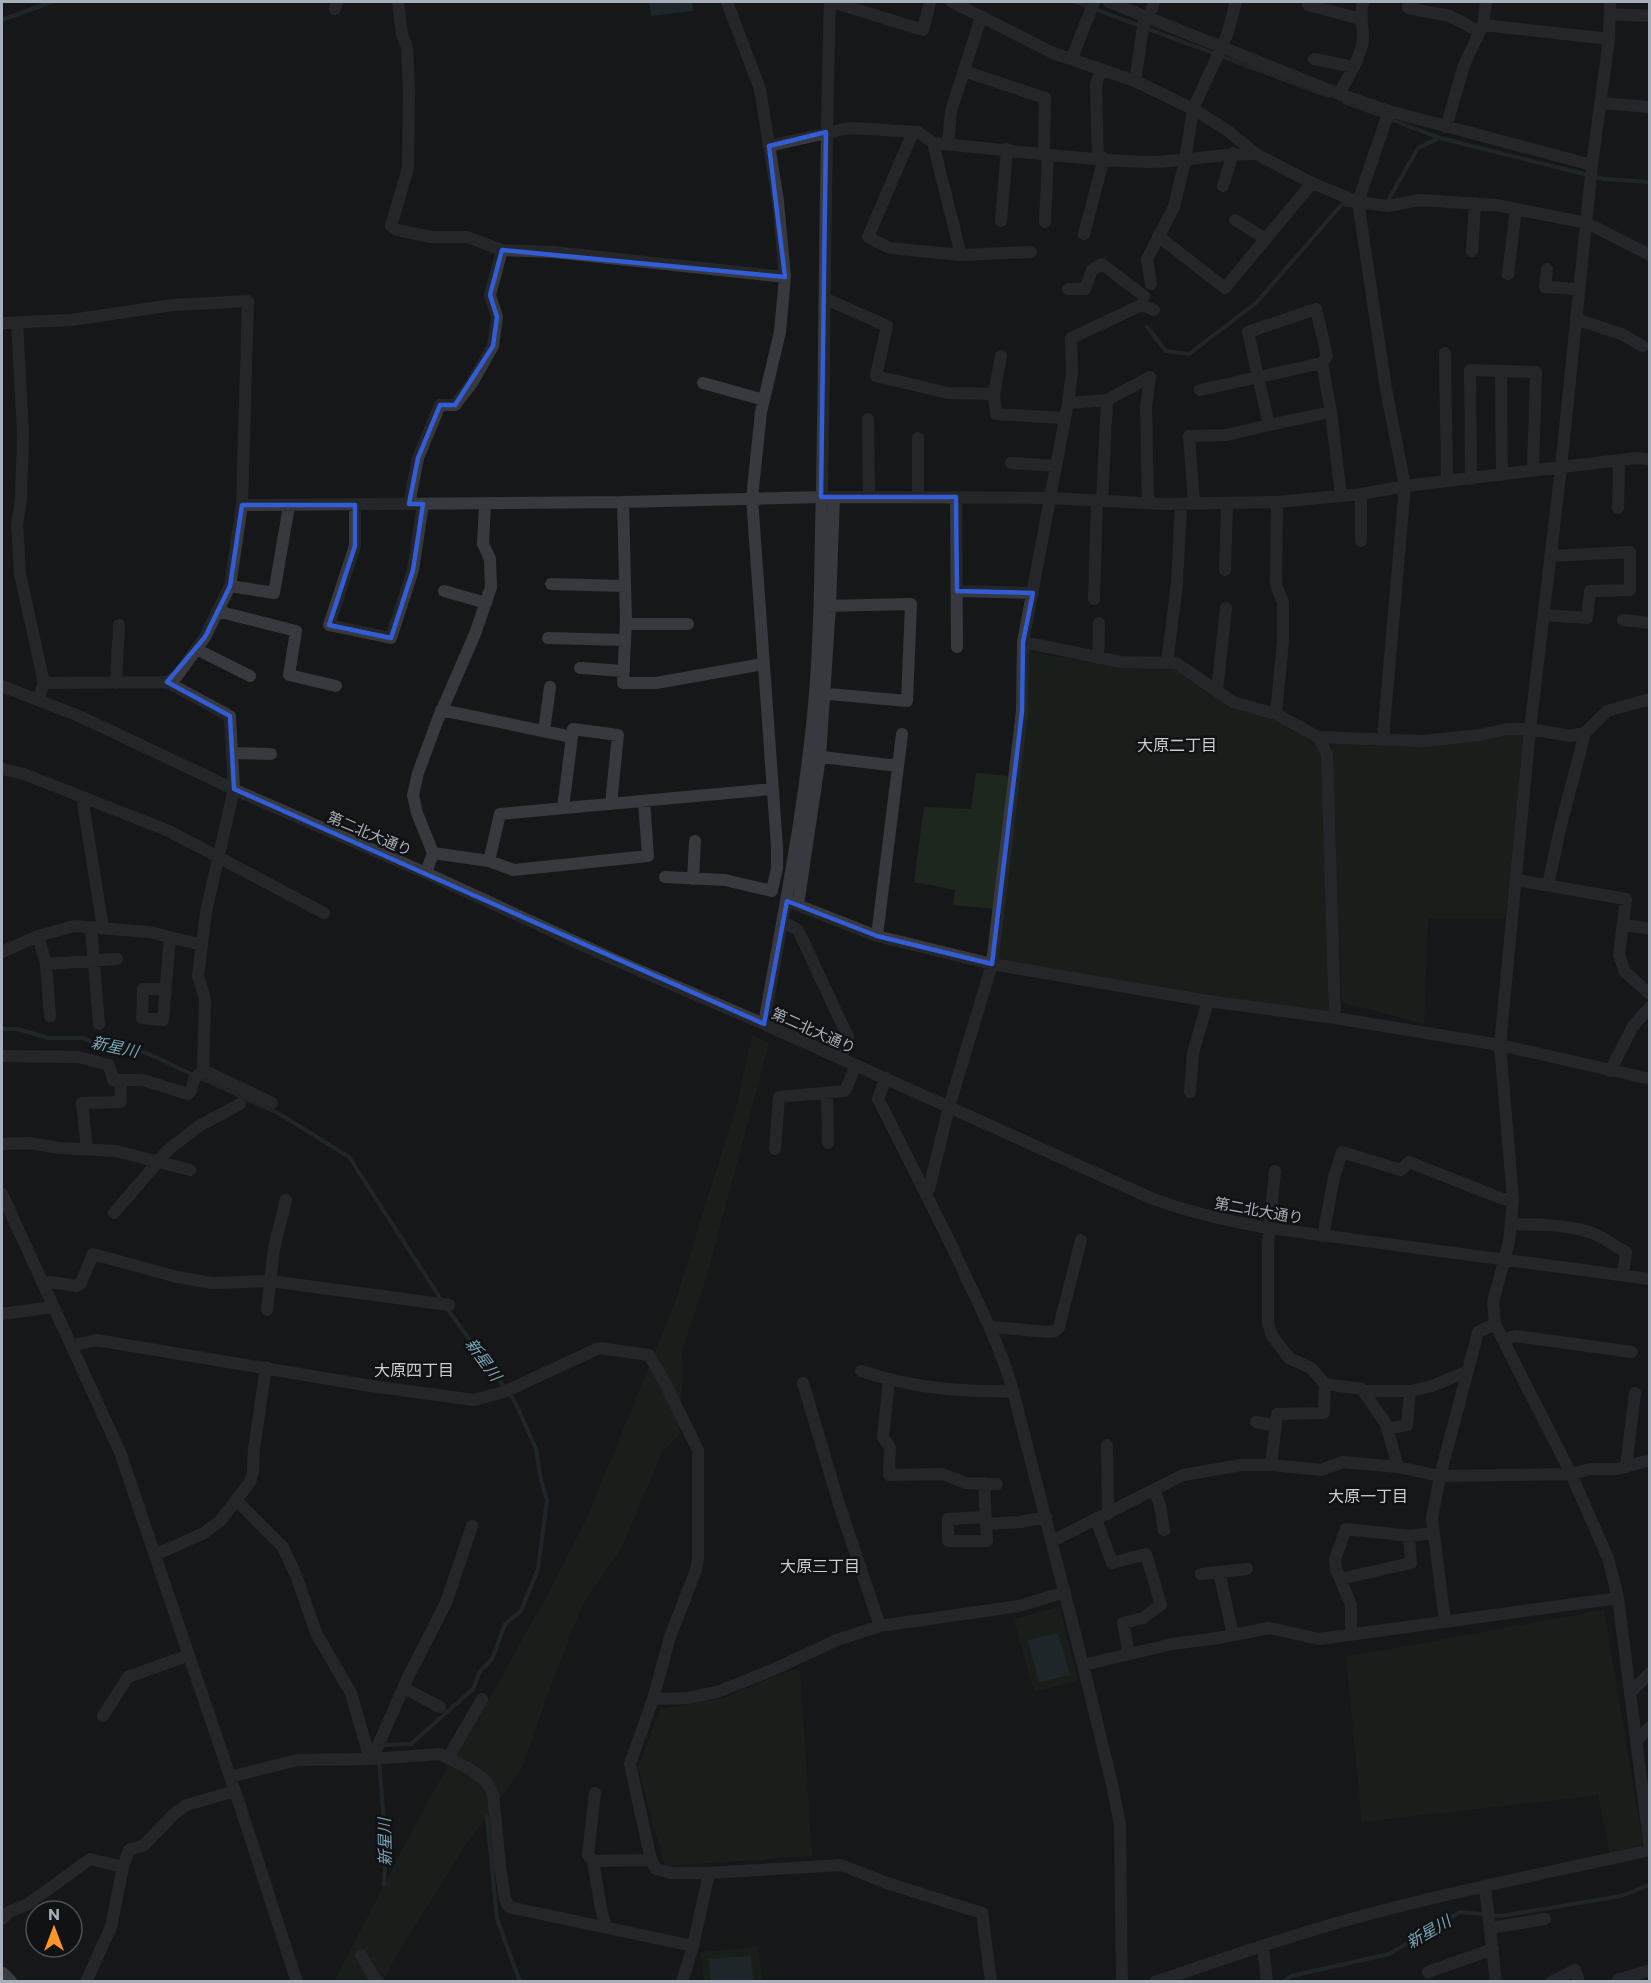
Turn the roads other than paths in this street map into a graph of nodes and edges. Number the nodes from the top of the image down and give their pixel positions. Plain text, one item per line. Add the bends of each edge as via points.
1 (398, 2) edge
2 (728, 2) edge
3 (831, 2) edge
4 (930, 2) edge
5 (952, 2) edge
6 (1094, 2) edge
7 (1109, 2) edge
8 (1154, 2) edge
9 (1236, 2) edge
10 (1363, 2) edge
11 (1409, 2) edge
12 (1486, 2) edge
13 (1308, 5) dead end
14 (1610, 8) edge
15 (1650, 15) edge
16 (981, 17) junction
17 (1146, 18) junction
18 (1360, 19) junction
19 (1481, 28) junction
20 (1609, 39) junction
21 (1221, 47) junction
22 (1072, 58) junction
23 (1314, 59) dead end
24 (1354, 67) junction
25 (1101, 69) junction
26 (964, 71) junction
27 (1135, 81) junction
28 (1340, 94) junction
29 (1601, 103) junction
30 (1650, 107) edge
31 (1193, 109) junction
32 (1389, 111) junction
33 (1446, 127) junction
34 (826, 132) junction
35 (913, 132) junction
36 (933, 143) junction
37 (948, 144) junction
38 (769, 146) junction
39 (1007, 149) junction
40 (1233, 153) junction
41 (1046, 154) junction
42 (1256, 154) junction
43 (1101, 158) junction
44 (1185, 161) junction
45 (1592, 166) junction
46 (1312, 183) junction
47 (1223, 186) dead end
48 (1358, 202) junction
49 (1475, 203) junction
50 (1516, 209) junction
51 (1235, 220) dead end
52 (1001, 221) dead end
53 (1046, 222) dead end
54 (1587, 223) junction
55 (1084, 234) dead end
56 (1158, 236) junction
57 (1266, 239) junction
58 (502, 250) junction
59 (1472, 251) dead end
60 (1031, 252) dead end
61 (961, 255) junction
62 (1650, 255) edge
63 (1547, 269) dead end
64 (1508, 274) dead end
65 (785, 277) junction
66 (1152, 284) dead end
67 (1068, 289) dead end
68 (1579, 289) junction
69 (1144, 296) dead end
70 (826, 299) junction
71 (1154, 310) dead end
72 (1576, 319) junction
73 (2, 323) edge
74 (17, 323) junction
75 (1643, 346) dead end
76 (1445, 353) dead end
77 (1001, 356) dead end
78 (1322, 363) junction
79 (1501, 370) junction
80 (1259, 376) junction
81 (703, 383) dead end
82 (1200, 390) dead end
83 (994, 393) junction
84 (764, 400) junction
85 (1107, 400) junction
86 (1068, 403) junction
87 (1331, 412) junction
88 (1065, 418) junction
89 (868, 419) dead end
90 (1269, 424) junction
91 (918, 438) dead end
92 (1650, 459) edge
93 (1619, 460) junction
94 (1011, 463) dead end
95 (1056, 466) junction
96 (1561, 468) junction
97 (1533, 471) junction
98 (1502, 475) junction
99 (1471, 479) junction
100 (1447, 481) junction
101 (1405, 486) junction
102 (1361, 494) junction
103 (1341, 496) junction
104 (828, 497) junction
105 (869, 497) junction
106 (918, 497) junction
107 (956, 497) junction
108 (752, 498) junction
109 (1050, 498) junction
110 (1100, 500) junction
111 (623, 502) junction
112 (1277, 502) junction
113 (1148, 503) junction
114 (1188, 503) junction
115 (1227, 503) junction
116 (409, 504) junction
117 (423, 504) junction
118 (485, 504) junction
119 (242, 505) junction
120 (355, 505) junction
121 (290, 506) junction
122 (1618, 508) dead end
123 (1361, 541) dead end
124 (1550, 556) junction
125 (1225, 570) dead end
126 (551, 584) dead end
127 (230, 586) junction
128 (625, 586) junction
129 (444, 591) dead end
130 (957, 591) junction
131 (1033, 593) junction
132 (1094, 599) dead end
133 (486, 603) junction
134 (825, 606) junction
135 (1226, 608) dead end
136 (217, 611) junction
137 (1544, 615) junction
138 (1623, 620) dead end
139 (1099, 623) dead end
140 (1650, 623) edge
141 (626, 624) junction
142 (688, 624) dead end
143 (119, 625) dead end
144 (548, 638) dead end
145 (625, 640) junction
146 (1023, 642) junction
147 (957, 647) dead end
148 (196, 649) junction
149 (1098, 658) junction
150 (1167, 663) junction
151 (763, 664) junction
152 (580, 668) dead end
153 (624, 670) junction
154 (250, 676) dead end
155 (167, 682) junction
156 (44, 683) junction
157 (116, 683) junction
158 (2, 686) edge
159 (336, 686) dead end
160 (550, 687) dead end
161 (1217, 691) junction
162 (820, 693) junction
163 (1650, 699) edge
164 (38, 700) junction
165 (441, 710) junction
166 (1276, 714) junction
167 (1530, 729) junction
168 (544, 731) junction
169 (1585, 733) junction
170 (902, 734) dead end
171 (572, 737) junction
172 (1318, 737) junction
173 (1383, 738) junction
174 (232, 753) junction
175 (271, 754) dead end
176 (814, 756) junction
177 (898, 766) junction
178 (2, 769) edge
179 (234, 789) junction
180 (772, 789) junction
181 (82, 797) junction
182 (644, 801) junction
183 (611, 804) junction
184 (563, 808) junction
185 (695, 841) dead end
186 (433, 853) junction
187 (219, 858) junction
188 (489, 861) junction
189 (777, 867) junction
190 (793, 870) junction
191 (426, 873) junction
192 (665, 878) dead end
193 (693, 879) junction
194 (1516, 880) junction
195 (1548, 885) junction
196 (792, 903) junction
197 (324, 912) dead end
198 (783, 922) junction
199 (1623, 924) junction
200 (97, 928) junction
201 (1650, 929) edge
202 (38, 936) junction
203 (877, 936) junction
204 (170, 937) junction
205 (202, 945) junction
206 (2, 952) edge
207 (117, 959) dead end
208 (94, 961) junction
209 (46, 964) junction
210 (992, 964) junction
211 (166, 988) dead end
212 (1650, 994) edge
213 (1208, 1000) junction
214 (1650, 1007) edge
215 (50, 1016) dead end
216 (1335, 1018) junction
217 (99, 1024) dead end
218 (764, 1024) junction
219 (1500, 1045) junction
220 (2, 1056) edge
221 (841, 1059) junction
222 (856, 1065) junction
223 (1610, 1071) junction
224 (200, 1073) junction
225 (886, 1078) junction
226 (1650, 1079) edge
227 (120, 1080) junction
228 (1190, 1092) dead end
229 (827, 1094) junction
230 (272, 1103) dead end
231 (240, 1104) dead end
232 (949, 1107) junction
233 (828, 1143) dead end
234 (2, 1144) edge
235 (87, 1149) junction
236 (775, 1149) dead end
237 (157, 1162) junction
238 (190, 1170) dead end
239 (1275, 1171) dead end
240 (926, 1192) junction
241 (2, 1194) edge
242 (1513, 1199) junction
243 (286, 1200) dead end
244 (114, 1214) dead end
245 (1512, 1224) junction
246 (1268, 1228) junction
247 (1323, 1236) junction
248 (1081, 1240) dead end
249 (1505, 1260) junction
250 (1623, 1275) junction
251 (1650, 1279) edge
252 (270, 1281) junction
253 (43, 1284) junction
254 (444, 1305) dead end
255 (52, 1307) junction
256 (267, 1310) dead end
257 (2, 1314) edge
258 (1495, 1324) junction
259 (991, 1327) junction
260 (1504, 1339) junction
261 (73, 1348) junction
262 (1632, 1352) dead end
263 (266, 1367) junction
264 (861, 1371) dead end
265 (1468, 1371) junction
266 (889, 1380) junction
267 (803, 1383) dead end
268 (1325, 1384) junction
269 (1014, 1391) junction
270 (1363, 1391) junction
271 (1410, 1391) junction
272 (1635, 1393) dead end
273 (1256, 1422) dead end
274 (1276, 1426) junction
275 (1388, 1429) junction
276 (1107, 1445) dead end
277 (1650, 1460) edge
278 (1272, 1465) junction
279 (1398, 1467) junction
280 (1626, 1467) junction
281 (1571, 1474) junction
282 (1440, 1476) junction
283 (984, 1483) junction
284 (997, 1484) dead end
285 (1154, 1490) junction
286 (236, 1500) junction
287 (1108, 1514) junction
288 (1046, 1517) junction
289 (1096, 1519) junction
290 (472, 1526) dead end
291 (1164, 1530) dead end
292 (1434, 1532) junction
293 (1409, 1536) junction
294 (1052, 1541) junction
295 (155, 1555) junction
296 (1247, 1569) dead end
297 (1219, 1572) junction
298 (1201, 1574) dead end
299 (1340, 1579) junction
300 (1065, 1593) junction
301 (1618, 1598) junction
302 (1445, 1622) junction
303 (880, 1626) junction
304 (1351, 1634) junction
305 (1233, 1635) junction
306 (189, 1654) junction
307 (1128, 1654) junction
308 (1083, 1665) junction
309 (1650, 1673) edge
310 (404, 1688) junction
311 (1630, 1693) junction
312 (482, 1699) dead end
313 (653, 1699) junction
314 (440, 1707) dead end
315 (103, 1716) dead end
316 (1650, 1727) edge
317 (1636, 1741) junction
318 (448, 1758) junction
319 (375, 1759) junction
320 (230, 1777) junction
321 (235, 1791) junction
322 (595, 1793) dead end
323 (1650, 1849) edge
324 (651, 1860) junction
325 (593, 1861) junction
326 (123, 1867) junction
327 (709, 1873) junction
328 (1485, 1886) junction
329 (2, 1919) edge
330 (1545, 1919) dead end
331 (1490, 1925) junction
332 (606, 1927) junction
333 (693, 1946) junction
334 (1263, 1946) junction
335 (1492, 1949) junction
336 (361, 1955) dead end
337 (1650, 1970) edge
338 (1428, 1972) dead end
339 (2, 1975) edge
340 (1267, 1978) edge
341 (1618, 1980) dead end
342 (1493, 1981) edge
343 (9, 1982) edge
344 (86, 1982) edge
345 (297, 1982) edge
346 (377, 1982) edge
347 (682, 1982) edge
348 (990, 1982) edge
349 (1122, 1982) edge
350 (1155, 1982) edge
351 (1551, 1982) edge
352 (1580, 1982) edge

1 - 58 street via 410,91 408,168 391,226 431,237 467,237
2 - 38 street via 759,89
3 - 4 street via 923,30
3 - 34 street
5 - 16 street
6 - 22 street
7 - 17 street
8 - 17 street
9 - 21 street
10 - 18 street
11 - 19 street via 1408,8 1450,16
12 - 19 street
13 - 18 street
14 - 15 street
14 - 20 street
16 - 22 street via 1053,53
16 - 26 street
17 - 21 street
17 - 27 street
18 - 24 street via 1363,40
19 - 20 street
19 - 33 street via 1464,65
20 - 29 street
21 - 28 street
21 - 31 street
22 - 25 street
23 - 24 street
24 - 28 street
25 - 27 street
25 - 43 street via 1096,86
26 - 37 street via 951,111
26 - 41 street via 1045,98
27 - 31 street
28 - 32 street
29 - 30 street
29 - 45 street
31 - 42 street
31 - 44 street
32 - 33 street
32 - 48 street
33 - 45 street
34 - 35 street via 849,128
34 - 38 street
34 - 70 street
35 - 36 street
35 - 61 street via 868,237 890,248
36 - 37 street
36 - 61 street
37 - 39 street
38 - 65 street
39 - 41 street
39 - 52 street
40 - 42 street
40 - 44 street
40 - 47 street
41 - 43 street
41 - 53 street
42 - 46 street
43 - 44 street
43 - 55 street
44 - 56 street via 1174,207
45 - 54 street
46 - 48 street
46 - 57 street
48 - 49 street via 1388,206 1419,200
48 - 101 street
49 - 50 street
49 - 59 street
50 - 54 street
50 - 64 street
51 - 57 street
54 - 62 street
54 - 68 street
56 - 57 street via 1225,288
56 - 66 street via 1147,259
58 - 65 street
58 - 116 street via 490,295 497,317 493,346 455,405 440,405 418,458
60 - 61 street
63 - 68 street via 1545,287
65 - 84 street via 780,332
67 - 69 street via 1085,289 1092,270 1101,264
68 - 72 street
70 - 83 street via 887,326 876,375 948,393
70 - 104 street
71 - 86 street via 1142,305 1071,338
72 - 75 street
72 - 96 street
73 - 74 street
74 - 119 street via 70,320 173,305 248,302
74 - 156 street via 23,432 17,525 20,574
76 - 100 street
77 - 83 street
78 - 80 street
78 - 80 street via 1327,356 1316,309 1248,332
78 - 87 street
79 - 97 street via 1536,372
79 - 98 street
79 - 99 street via 1470,370
80 - 82 street
80 - 90 street
81 - 84 street
83 - 88 street via 996,414
84 - 108 street
85 - 86 street
85 - 110 street
85 - 113 street via 1150,377 1146,408
86 - 88 street
87 - 90 street
87 - 103 street
88 - 95 street
89 - 105 street
90 - 114 street via 1226,435 1189,436
91 - 106 street
92 - 93 street
93 - 96 street
93 - 122 street
94 - 95 street
95 - 109 street
96 - 97 street
96 - 124 street
97 - 98 street
98 - 99 street
99 - 100 street
100 - 101 street
101 - 102 street
101 - 173 street
102 - 103 street
102 - 123 street
103 - 112 street
104 - 105 street
104 - 108 street
104 - 134 street
105 - 106 street
106 - 107 street
107 - 109 street
107 - 130 street
108 - 111 street
108 - 151 street
109 - 110 street
109 - 131 street
110 - 113 street
110 - 132 street
111 - 118 street
111 - 128 street
112 - 115 street
112 - 166 street via 1276,585 1283,602 1283,641
113 - 114 street
114 - 115 street
114 - 150 street
115 - 125 street
116 - 117 street
116 - 120 street
117 - 118 street
117 - 120 street via 413,570 391,638 330,625 355,546
118 - 133 street via 483,544 490,559 491,587
119 - 121 street
119 - 127 street
120 - 121 street
121 - 127 street via 274,593
124 - 137 street
124 - 137 street via 1630,552 1630,590 1590,591 1587,618
126 - 128 street
127 - 136 street
128 - 141 street
129 - 133 street
130 - 131 street
130 - 147 street
131 - 146 street
133 - 165 street
134 - 162 street
134 - 162 street via 911,604 907,701
135 - 161 street
136 - 148 street
136 - 159 street via 296,631 289,675
137 - 167 street
138 - 140 street
139 - 149 street
141 - 142 street
141 - 145 street
143 - 157 street
144 - 145 street
145 - 153 street
146 - 149 street
146 - 210 street via 1022,711
148 - 154 street
148 - 155 street via 177,676
149 - 150 street
150 - 161 street via 1176,663
151 - 153 street via 656,683 623,683
151 - 180 street
152 - 153 street
155 - 157 street
155 - 174 street via 230,716
156 - 157 street
156 - 164 street
158 - 164 street, 第二北大通り
160 - 168 street
161 - 166 street via 1233,702
162 - 176 street
163 - 169 street via 1607,711
164 - 179 street, 第二北大通り
165 - 168 street
165 - 186 street via 413,795
166 - 172 street
167 - 169 street via 1570,736
167 - 173 street via 1422,741
167 - 194 street
168 - 171 street
169 - 195 street
170 - 177 street
171 - 183 street via 573,729 618,735
171 - 184 street
172 - 173 street
172 - 216 street via 1327,754
174 - 175 street
174 - 179 street
176 - 177 street
176 - 190 street
176 - 196 street
177 - 203 street
178 - 181 street
179 - 187 street
179 - 191 street, 第二北大通り
180 - 182 street
180 - 189 street
181 - 187 street via 169,831
181 - 200 street
182 - 183 street
182 - 188 street via 648,856 514,870
183 - 184 street
184 - 188 street via 500,814
185 - 193 street
186 - 188 street
186 - 191 street
187 - 197 street
187 - 205 street
189 - 190 street
189 - 193 street via 772,891 725,880
190 - 196 street
191 - 218 street, 第二北大通り
192 - 193 street
194 - 195 street
194 - 219 street
195 - 199 street via 1626,900
196 - 198 street
196 - 203 street
198 - 218 street
198 - 221 street via 798,930 848,1037
199 - 201 street
199 - 212 street via 1619,955 1625,972
200 - 202 street via 74,926
200 - 204 street
200 - 208 street
202 - 206 street
202 - 209 street
203 - 210 street
204 - 205 street
204 - 211 street
205 - 224 street via 198,976 206,999
207 - 208 street
208 - 209 street
208 - 217 street
209 - 215 street
210 - 213 street
210 - 232 street
213 - 216 street
213 - 228 street via 1193,1053
214 - 223 street via 1633,1026
216 - 219 street
218 - 221 street, 第二北大通り
219 - 223 street
219 - 242 street
220 - 227 street via 78,1057 109,1065 113,1080
221 - 222 street, 第二北大通り
222 - 225 street, 第二北大通り
222 - 229 street via 845,1091
223 - 226 street
224 - 227 street via 188,1094 143,1080
224 - 230 street
225 - 232 street, 第二北大通り
225 - 240 street via 878,1099
227 - 235 street via 121,1102 82,1103
229 - 233 street
229 - 236 street via 779,1097
231 - 237 street via 199,1126
232 - 240 street
232 - 246 street, 第二北大通り via 1180,1209
234 - 235 street
235 - 237 street via 116,1151
237 - 238 street
237 - 244 street
239 - 246 street
240 - 259 street
241 - 253 street
242 - 245 street
242 - 247 street via 1503,1199 1409,1162 1401,1170 1341,1152
243 - 252 street
245 - 249 street
245 - 250 street via 1547,1225 1598,1236 1626,1252
246 - 247 street, 第二北大通り
246 - 268 street via 1268,1323 1272,1336 1289,1358 1311,1368
247 - 249 street, 第二北大通り
248 - 259 street via 1055,1331
249 - 250 street, 第二北大通り
249 - 258 street via 1493,1302
250 - 251 street, 第二北大通り
252 - 253 street via 212,1283 93,1254 77,1286
252 - 254 street
252 - 256 street
253 - 255 street
255 - 257 street
255 - 261 street
258 - 260 street
258 - 265 street via 1478,1332
259 - 269 street
260 - 262 street via 1516,1336
260 - 281 street
261 - 263 street via 96,1340
261 - 295 street via 120,1452
263 - 286 street via 253,1472
263 - 313 street via 474,1400 507,1390 599,1348 649,1356 698,1450 699,1558 670,1636
264 - 266 street
265 - 271 street
265 - 282 street
266 - 269 street via 968,1392
266 - 283 street via 883,1437 890,1448 889,1474 942,1474 966,1483
267 - 303 street
268 - 270 street
268 - 274 street via 1324,1413 1277,1414
269 - 288 street
270 - 271 street
270 - 275 street
271 - 275 street via 1407,1425
272 - 280 street
273 - 274 street
274 - 278 street
275 - 279 street
276 - 287 street
277 - 280 street
278 - 279 street via 1321,1470 1343,1462
278 - 285 street via 1241,1465 1183,1474
279 - 282 street
280 - 281 street
281 - 282 street
281 - 301 street via 1608,1558
282 - 292 street via 1432,1518
283 - 284 street
283 - 288 street via 986,1521 1020,1522
285 - 287 street
285 - 291 street
286 - 295 street via 220,1521 204,1533
286 - 319 street via 283,1547 316,1634 351,1693
287 - 289 street
288 - 294 street
289 - 294 street
289 - 307 street via 1112,1563 1146,1554 1161,1605 1143,1618 1123,1623
290 - 310 street via 446,1603
292 - 293 street
292 - 302 street
293 - 299 street via 1411,1563
293 - 299 street via 1346,1528 1335,1559
294 - 300 street
295 - 306 street
296 - 297 street
297 - 298 street
297 - 305 street
299 - 304 street via 1351,1605
300 - 303 street via 1019,1606
300 - 308 street
301 - 302 street
301 - 311 street
302 - 304 street
303 - 313 street via 837,1640 717,1692
304 - 305 street via 1319,1639 1269,1629
305 - 307 street
306 - 315 street via 128,1677
306 - 320 street
307 - 308 street
308 - 349 street via 1119,1826
309 - 311 street
310 - 314 street
310 - 319 street
311 - 317 street
312 - 318 street
313 - 324 street via 630,1764
316 - 317 street
317 - 323 street
318 - 319 street via 440,1754
318 - 332 street via 486,1781 493,1794 500,1866 509,1907
319 - 320 street via 297,1760
320 - 321 street
321 - 326 street via 187,1805 175,1813 144,1845 129,1850
321 - 345 street
322 - 325 street via 588,1855
323 - 328 street
324 - 325 street
324 - 327 street via 656,1869 672,1873
325 - 332 street
326 - 329 street via 90,1859
326 - 344 street via 111,1927
327 - 333 street
327 - 348 street via 841,1864 982,1913
328 - 331 street
328 - 334 street
330 - 331 street
331 - 335 street
332 - 333 street
333 - 347 street
334 - 340 street
334 - 350 street
335 - 338 street
335 - 342 street
336 - 346 street
337 - 341 street
339 - 343 highway
351 - 352 street via 1575,1970

